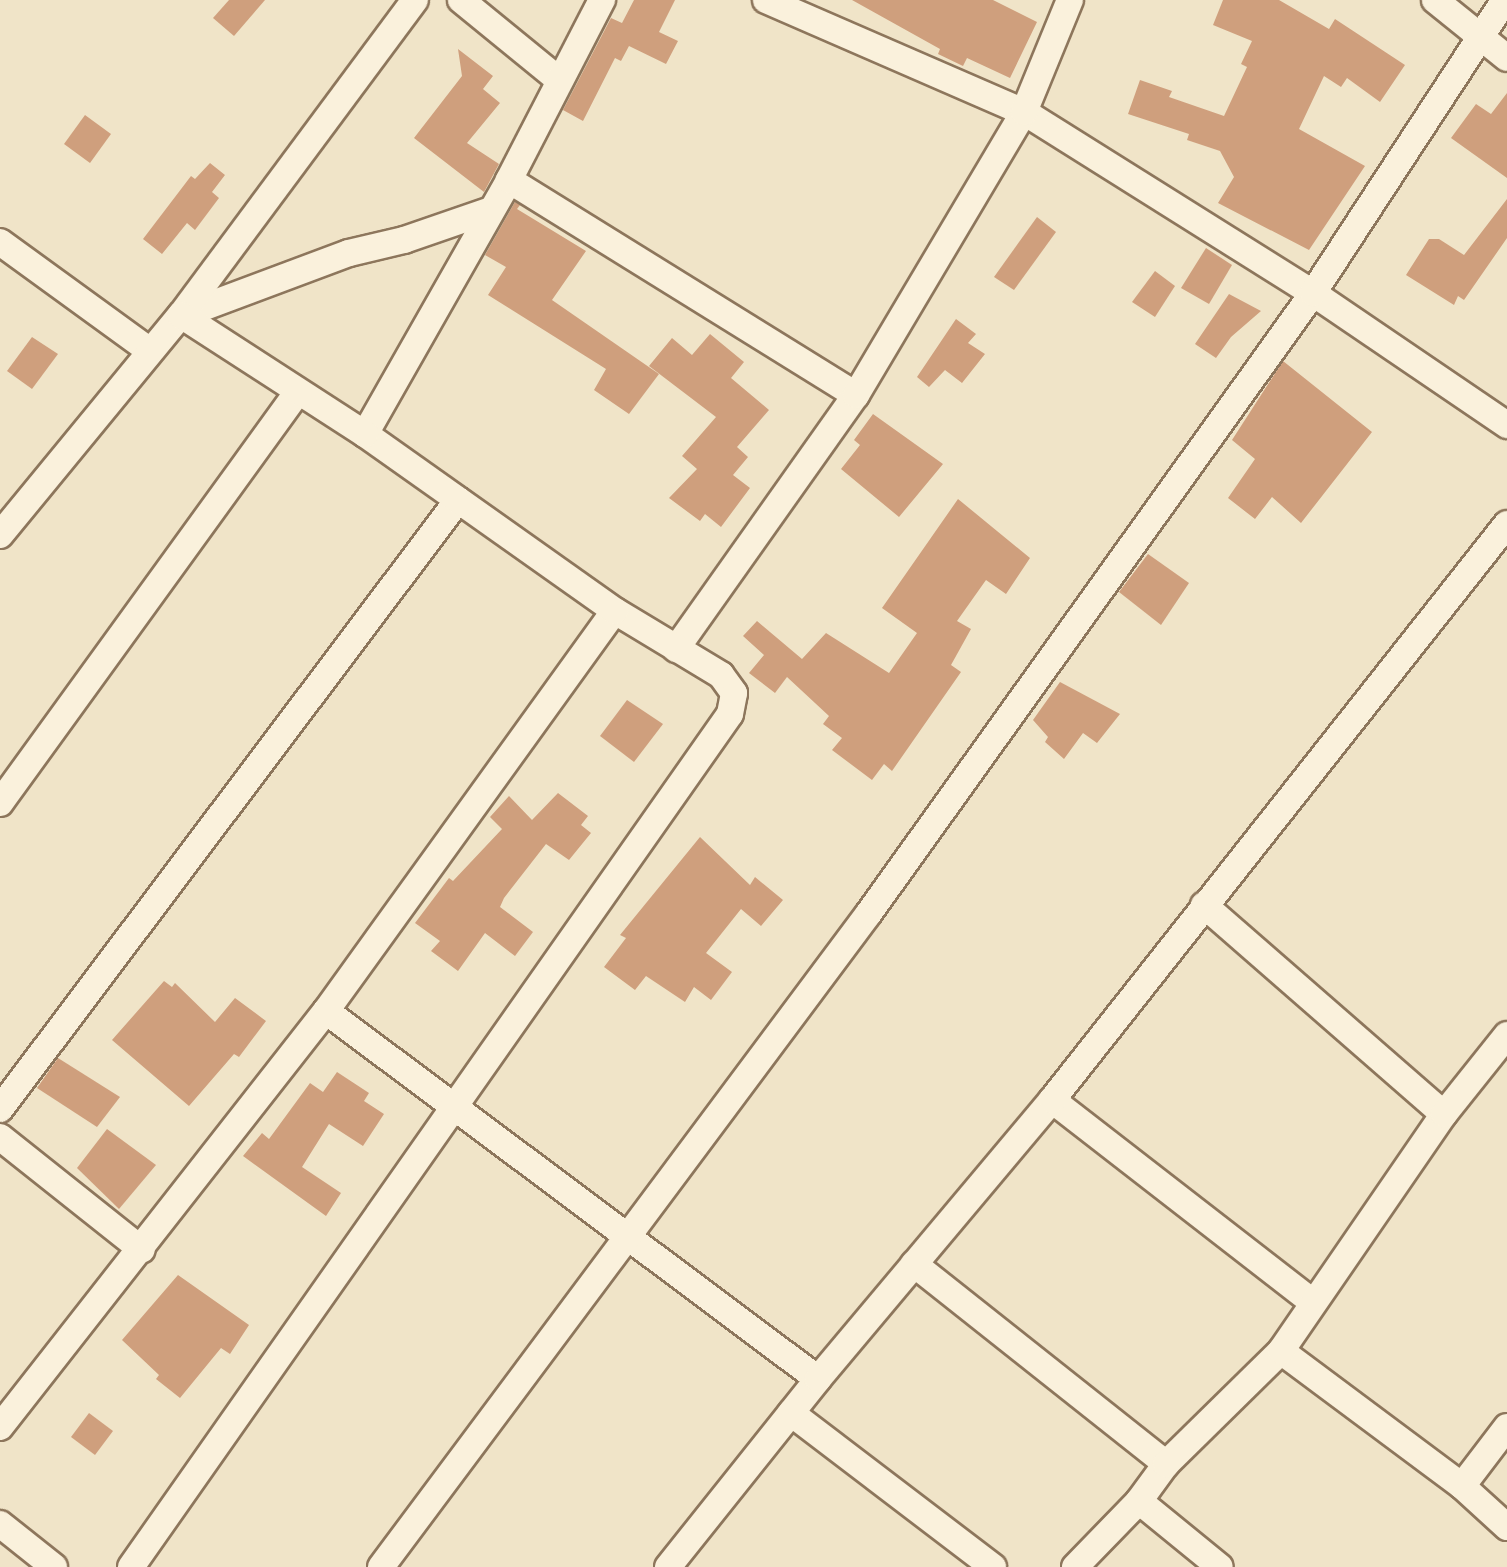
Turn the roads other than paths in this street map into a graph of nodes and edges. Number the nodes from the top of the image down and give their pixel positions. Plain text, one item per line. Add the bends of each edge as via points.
1 (415, 0) edge
2 (461, 0) edge
3 (602, 0) edge
4 (766, 0) edge
5 (1070, 0) edge
6 (1435, 0) edge
7 (1505, 0) edge
8 (1480, 36) junction
9 (1507, 58) edge
10 (558, 79) junction
11 (1024, 112) junction
12 (509, 180) junction
13 (491, 210) junction
14 (0, 242) edge
15 (1313, 293) junction
16 (181, 316) junction
17 (150, 351) junction
18 (297, 393) junction
19 (856, 395) junction
20 (1507, 425) edge
21 (365, 434) junction
22 (458, 500) junction
23 (1507, 524) edge
24 (0, 535) edge
25 (615, 611) junction
26 (676, 649) junction
27 (0, 803) edge
28 (1204, 905) junction
29 (326, 1011) junction
30 (1507, 1035) edge
31 (1052, 1100) junction
32 (451, 1106) junction
33 (0, 1109) edge
34 (1444, 1114) junction
35 (0, 1137) edge
36 (626, 1240) junction
37 (142, 1250) junction
38 (914, 1264) junction
39 (1312, 1302) junction
40 (1281, 1351) junction
41 (818, 1379) junction
42 (791, 1413) junction
43 (0, 1427) edge
44 (1507, 1427) edge
45 (1166, 1464) junction
46 (1462, 1486) junction
47 (1139, 1501) junction
48 (0, 1524) edge
49 (1507, 1527) edge
50 (54, 1567) edge
51 (131, 1567) edge
52 (381, 1567) edge
53 (668, 1567) edge
54 (993, 1567) edge
55 (1075, 1567) edge
56 (1220, 1567) edge

1 - 16 street
2 - 10 street
3 - 10 street
4 - 11 street
5 - 11 street
6 - 8 street
7 - 8 street
8 - 9 street
8 - 15 street
10 - 12 street
11 - 15 street
11 - 19 street
12 - 13 street
12 - 19 street
13 - 16 street via 349,253
13 - 21 street
14 - 17 street
15 - 20 street
15 - 36 street via 869,913
16 - 17 street
16 - 18 street
17 - 24 street
18 - 21 street
18 - 27 street
19 - 26 street
21 - 22 street
22 - 25 street
22 - 33 street
23 - 28 street
25 - 26 street
25 - 29 street
26 - 32 street via 721,675 734,693 730,714
28 - 31 street
28 - 34 street
29 - 32 street
29 - 37 street
30 - 34 street
31 - 38 street
31 - 39 street
32 - 36 street
32 - 51 street
34 - 39 street
35 - 37 street
36 - 41 street
36 - 52 street
37 - 43 street
38 - 41 street
38 - 45 street
39 - 40 street
40 - 45 street
40 - 46 street
41 - 42 street
42 - 53 street
42 - 54 street
44 - 46 street
45 - 47 street
46 - 49 street
47 - 55 street
47 - 56 street
48 - 50 street

